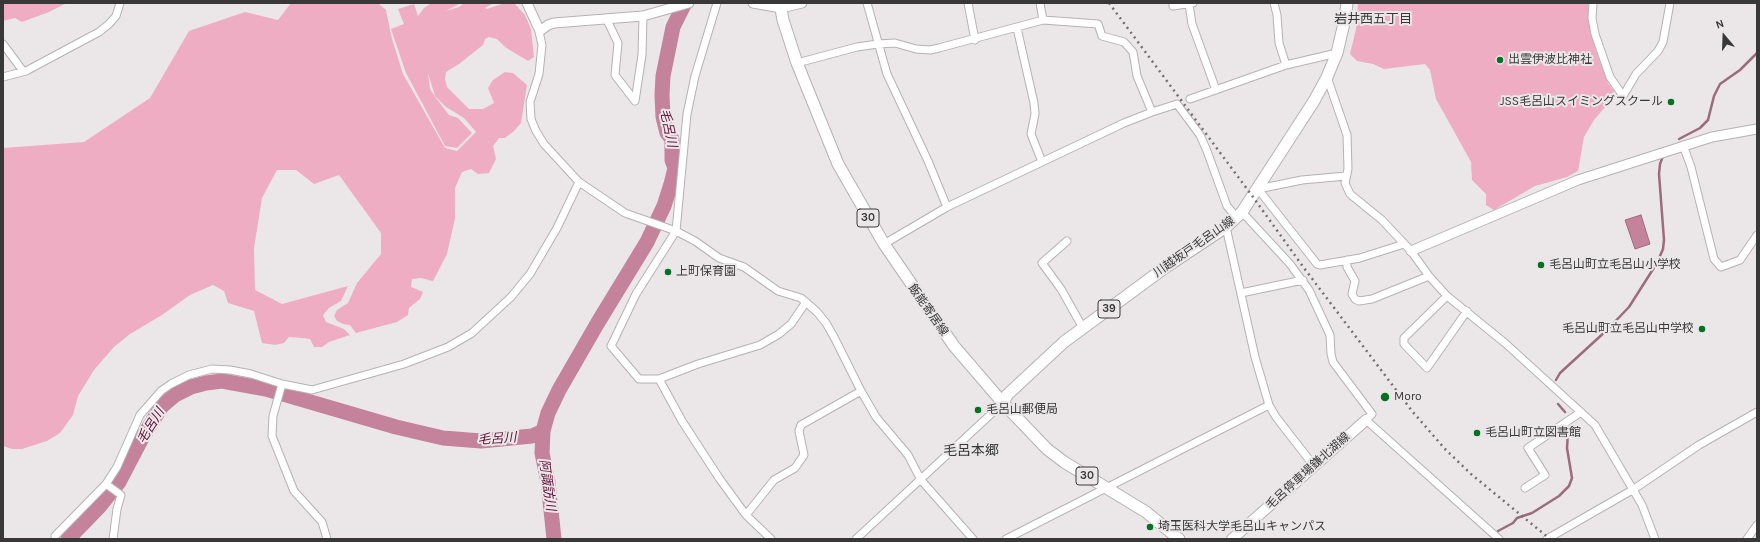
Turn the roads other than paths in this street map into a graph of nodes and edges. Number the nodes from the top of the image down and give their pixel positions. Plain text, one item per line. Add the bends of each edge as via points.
1 (120, 3) edge
2 (527, 3) edge
3 (689, 3) edge
4 (717, 3) edge
5 (753, 3) edge
6 (802, 3) edge
7 (867, 3) edge
8 (968, 3) edge
9 (1040, 3) edge
10 (1172, 3) edge
11 (1191, 3) edge
12 (1274, 3) edge
13 (1347, 3) edge
14 (1594, 3) edge
15 (1670, 3) edge
16 (668, 6) edge
17 (780, 6) edge
18 (643, 16) junction
19 (607, 20) junction
20 (1043, 20) junction
21 (1017, 28) junction
22 (539, 29) junction
23 (975, 40) junction
24 (3, 44) edge
25 (878, 44) junction
26 (1337, 53) junction
27 (797, 63) junction
28 (1286, 65) junction
29 (23, 71) junction
30 (1327, 76) junction
31 (3, 77) edge
32 (1216, 90) junction
33 (1190, 99) dead end
34 (1152, 112) junction
35 (1757, 129) edge
36 (1681, 146) junction
37 (1042, 162) junction
38 (1346, 176) junction
39 (579, 182) junction
40 (1258, 190) junction
41 (947, 207) junction
42 (1240, 216) junction
43 (1226, 227) junction
44 (674, 231) junction
45 (1757, 235) edge
46 (1067, 241) dead end
47 (884, 244) junction
48 (1407, 248) junction
49 (1347, 260) junction
50 (1429, 276) junction
51 (1303, 280) junction
52 (1241, 293) junction
53 (1448, 296) junction
54 (806, 302) junction
55 (1467, 311) junction
56 (1083, 328) junction
57 (659, 379) junction
58 (281, 386) junction
59 (861, 391) junction
60 (1003, 403) junction
61 (1269, 405) junction
62 (1581, 412) junction
63 (1757, 412) edge
64 (1366, 420) junction
65 (1314, 466) junction
66 (921, 480) junction
67 (107, 485) junction
68 (1106, 487) junction
69 (1525, 488) dead end
70 (1634, 489) junction
71 (746, 515) junction
72 (1757, 526) edge
73 (55, 536) dead end
74 (113, 539) edge
75 (327, 539) edge
76 (771, 539) edge
77 (856, 539) edge
78 (973, 539) edge
79 (1006, 539) edge
80 (1179, 539) edge
81 (1232, 539) edge
82 (1499, 539) edge
83 (1547, 539) edge
84 (1655, 539) edge
85 (1747, 539) edge

1 - 29 street via 116,16 99,32
2 - 22 street
3 - 16 street
4 - 44 street via 695,76 687,114
5 - 17 street
6 - 17 street
7 - 25 street
8 - 23 street
9 - 20 street
10 - 11 street via 1173,6
11 - 32 street via 1192,24
12 - 28 street via 1279,43
13 - 26 main road, 川越坂戸毛呂山線 / 39
14 - 15 street via 1592,18 1596,34 1610,77 1623,96 1636,74 1663,42
16 - 18 street
17 - 27 main road, 飯能寄居線 / 30
18 - 19 street
18 - 19 street via 642,55 634,101 615,75 618,43
19 - 22 street via 554,23
20 - 21 street
20 - 34 street via 1098,24 1102,36 1124,42 1133,52 1137,76
21 - 23 street
21 - 37 street via 1034,103 1035,114 1031,134
22 - 39 street via 542,45 539,74 530,102 531,119 544,144
23 - 25 street via 930,50 895,43
24 - 29 street
25 - 27 street
25 - 41 street via 887,74
26 - 28 street
26 - 30 main road, 川越坂戸毛呂山線 / 39
27 - 47 main road, 飯能寄居線 / 30 via 838,164
28 - 32 street
29 - 31 street
30 - 38 street via 1348,135
30 - 40 main road, 川越坂戸毛呂山線 / 39
32 - 33 street
34 - 37 street
34 - 42 street via 1177,104 1200,135 1227,206
35 - 36 street via 1712,137
36 - 45 street via 1691,167 1714,259 1721,267 1740,260
36 - 48 street via 1578,180
37 - 41 street
38 - 40 street via 1302,180
38 - 48 street via 1345,184 1350,194 1382,220
39 - 44 street via 625,213
39 - 58 street via 557,228 530,274 511,297 472,333 404,364 312,390
40 - 42 main road, 川越坂戸毛呂山線 / 39
40 - 49 street via 1317,264
41 - 47 street
42 - 43 main road, 川越坂戸毛呂山線 / 39
42 - 51 street via 1272,244
43 - 52 street
43 - 56 main road, 川越坂戸毛呂山線 / 39 via 1163,269
44 - 54 street via 695,241 719,258 744,267 778,292
44 - 57 street via 636,294 611,346 639,379
46 - 56 street via 1042,263 1061,289
47 - 60 main road, 飯能寄居線 / 30 via 954,346
48 - 49 street
48 - 50 street
49 - 50 street via 1347,267 1355,281 1352,294 1359,302
50 - 53 street
51 - 52 street
51 - 64 street via 1330,335 1333,362 1372,414
52 - 61 street
53 - 55 street
53 - 55 street via 1404,338 1404,344 1427,368
54 - 57 street via 791,324 760,345
54 - 59 street via 826,323
55 - 62 street
56 - 60 main road, 川越坂戸毛呂山線 / 39 via 1047,356 1007,395
57 - 71 street via 686,427
58 - 67 street via 251,374 212,369 189,375 170,384 140,415
58 - 75 street via 272,436 294,491 322,522
59 - 66 street via 876,417 908,455
59 - 71 street via 801,425 799,431 804,455 795,468 774,480
60 - 66 street
60 - 68 main road, 飯能寄居線 / 30 via 1055,455
61 - 65 street
61 - 68 street
62 - 69 street via 1528,448 1545,475
62 - 70 street via 1595,425
63 - 70 street via 1699,445
64 - 65 main road, 毛呂停車場鎌北湖線
64 - 82 street
65 - 81 main road, 毛呂停車場鎌北湖線
66 - 77 street
66 - 78 street
67 - 73 street
67 - 74 street via 121,495
68 - 79 street
68 - 80 main road, 飯能寄居線 / 30 via 1146,512
70 - 83 street
70 - 84 street
71 - 76 street
72 - 85 street

